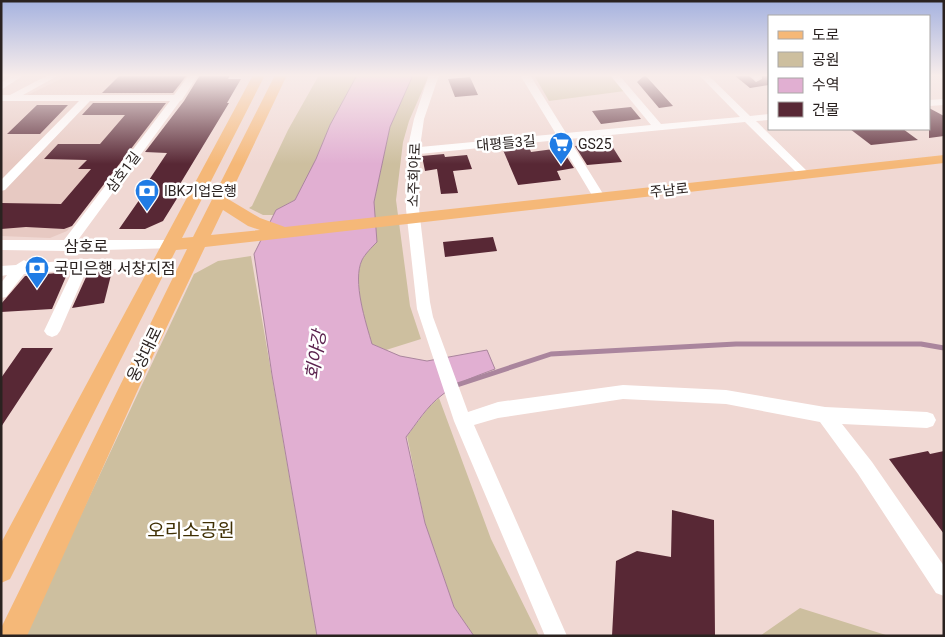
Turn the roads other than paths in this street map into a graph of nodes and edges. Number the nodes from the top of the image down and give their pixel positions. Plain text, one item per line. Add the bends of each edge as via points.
1 (81, 105) edge
2 (174, 105) edge
3 (243, 105) edge
4 (267, 105) edge
5 (424, 105) edge
6 (543, 105) edge
7 (639, 105) edge
8 (733, 105) edge
9 (768, 117) edge
10 (748, 119) junction
11 (659, 128) junction
12 (562, 138) junction
13 (413, 151) junction
14 (944, 159) edge
15 (805, 175) junction
16 (1, 188) edge
17 (599, 197) junction
18 (220, 201) junction
19 (412, 218) junction
20 (282, 232) junction
21 (199, 242) junction
22 (1, 245) edge
23 (170, 245) junction
24 (41, 246) junction
25 (67, 246) junction
26 (82, 264) junction
27 (161, 265) junction
28 (20, 269) junction
29 (1, 271) edge
30 (1, 293) edge
31 (52, 331) dead end
32 (824, 415) junction
33 (462, 418) junction
34 (927, 420) dead end
35 (1, 570) edge
36 (944, 586) edge
37 (12, 636) edge
38 (556, 636) edge

1 - 16 street
2 - 25 street, 삼호1길
3 - 23 main road, 웅상대로
4 - 18 main road, 웅상대로
5 - 13 street, 소주회야로
6 - 12 street
7 - 11 street
8 - 10 street
9 - 10 street, 대평들3길
10 - 11 street, 대평들3길
10 - 15 street
11 - 12 street, 대평들3길
12 - 13 street, 대평들3길
12 - 17 street
13 - 19 street, 소주회야로
14 - 15 main road, 주남로
15 - 17 main road, 주남로
17 - 19 main road, 주남로
18 - 20 main road via 254,222
18 - 21 main road, 웅상대로
19 - 20 main road, 주남로
19 - 33 street, 소주회야로 via 422,300
20 - 21 main road, 주남로
21 - 23 main road, 주남로
21 - 37 main road, 웅상대로
22 - 24 street, 삼호로
23 - 25 street, 삼호로
23 - 27 main road, 웅상대로
24 - 25 street, 삼호로
24 - 28 street
26 - 27 street
26 - 28 street
26 - 31 street
27 - 35 main road, 웅상대로
28 - 29 street
28 - 30 street
32 - 33 street via 726,397 623,392
32 - 34 street
32 - 36 street via 865,468
33 - 38 street, 소주회야로

